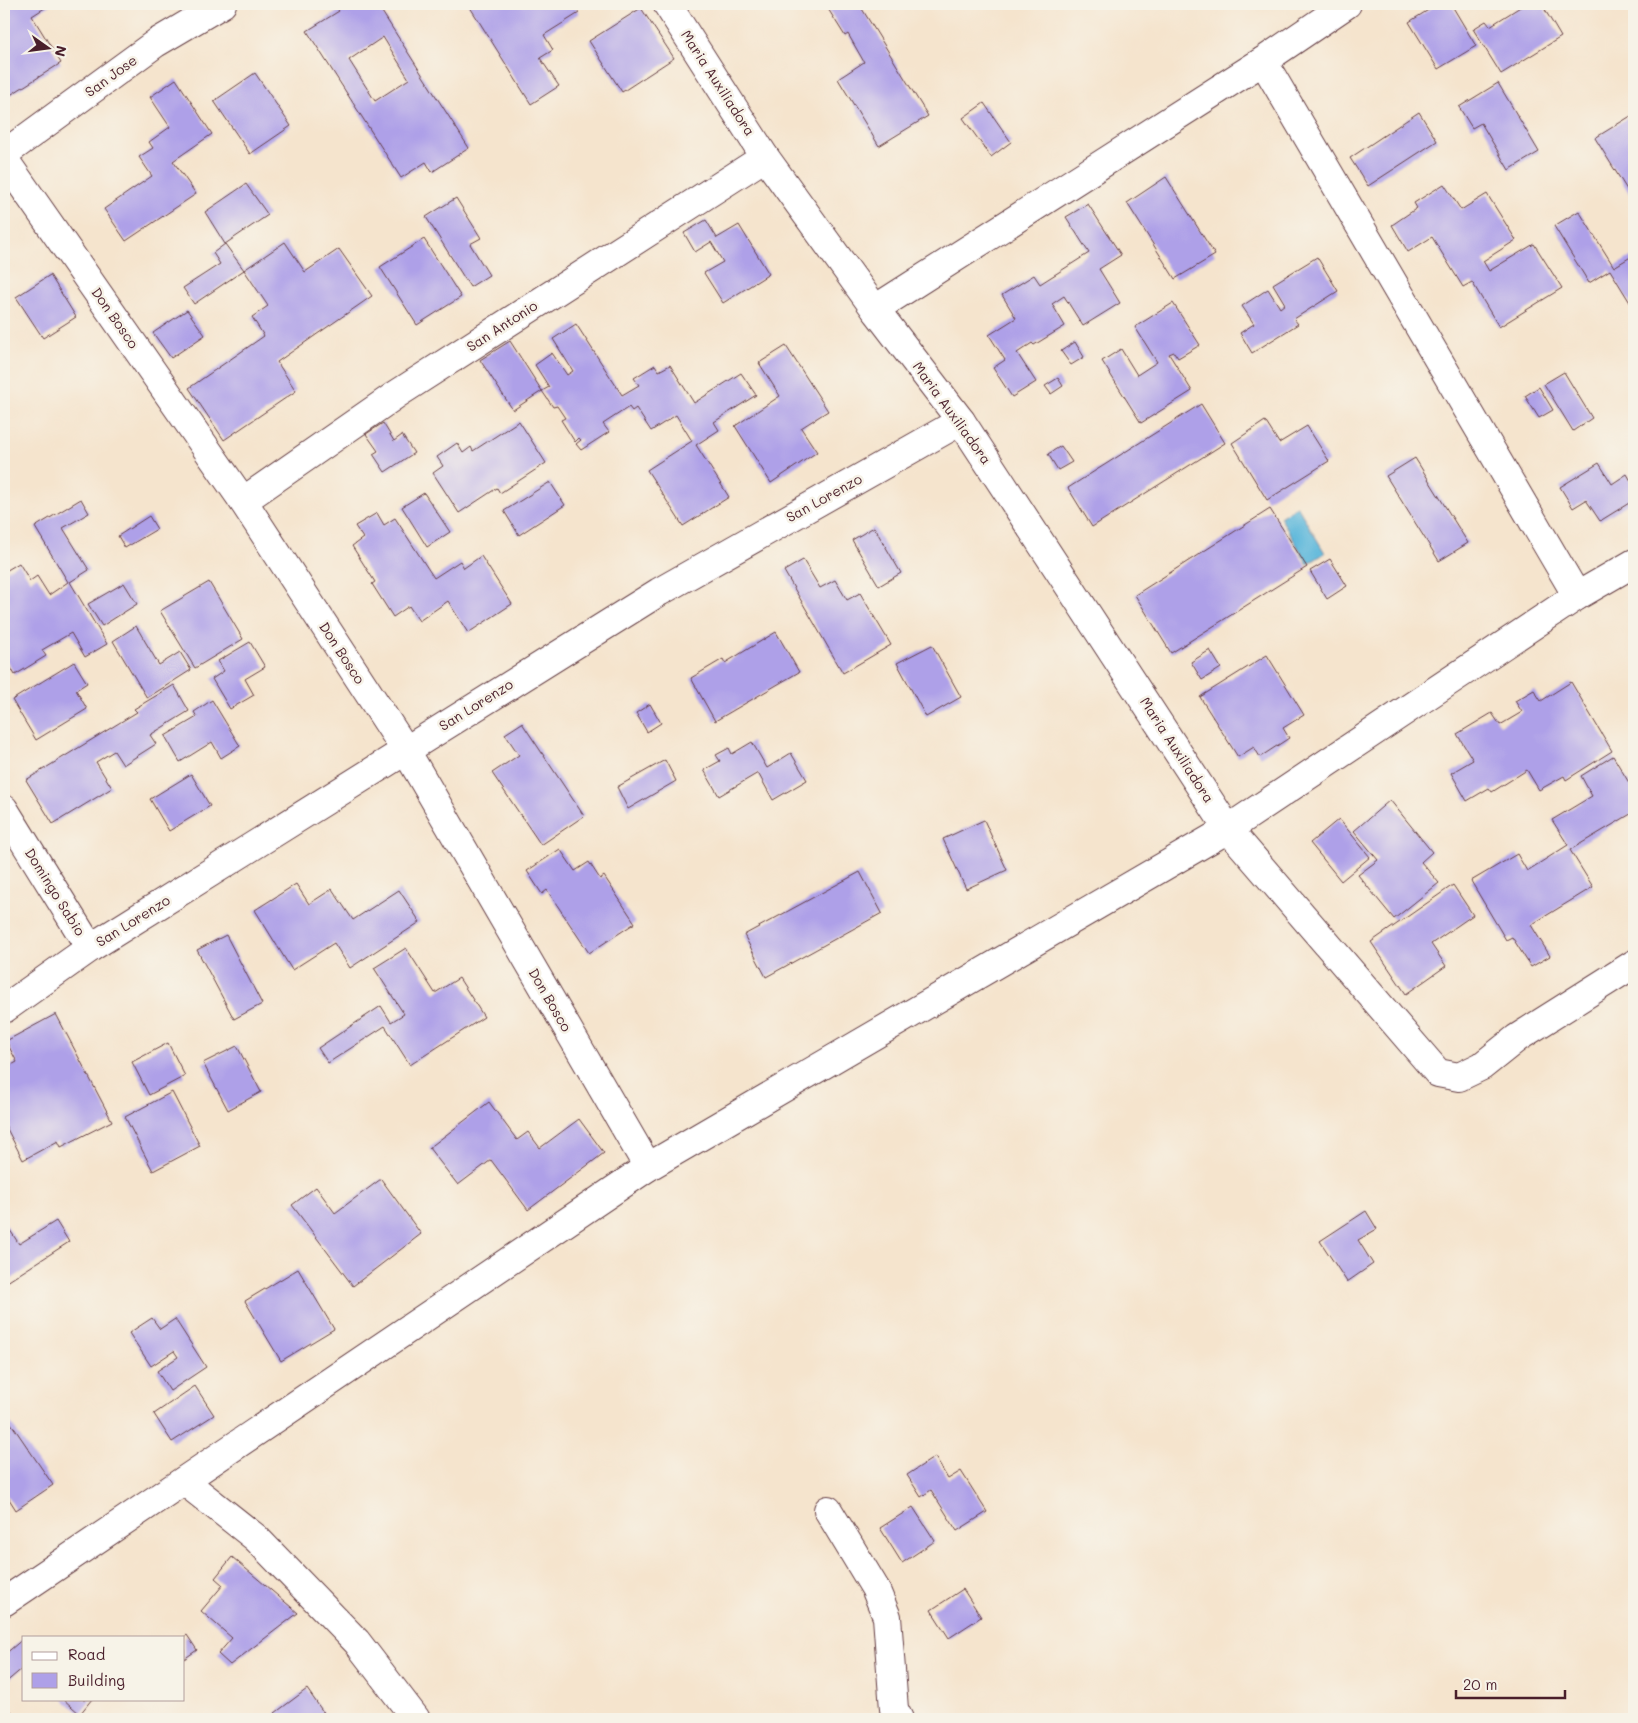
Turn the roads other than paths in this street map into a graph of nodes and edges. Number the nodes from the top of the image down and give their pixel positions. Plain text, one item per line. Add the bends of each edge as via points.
1 (222, 4) edge
2 (667, 4) edge
3 (1347, 4) edge
4 (1263, 61) junction
5 (4, 154) edge
6 (765, 157) junction
7 (4, 159) edge
8 (875, 309) junction
9 (961, 421) junction
10 (243, 501) junction
11 (1634, 563) edge
12 (1577, 596) junction
13 (405, 749) junction
14 (4, 809) edge
15 (1228, 829) junction
16 (90, 948) junction
17 (1634, 964) edge
18 (4, 1009) edge
19 (648, 1167) junction
20 (184, 1481) junction
21 (828, 1510) dead end
22 (4, 1602) edge
23 (890, 1716) edge
24 (416, 1719) edge

1 - 5 street, San Jose via 156,43
2 - 6 street, Maria Auxiliadora
3 - 4 street
4 - 8 street
4 - 12 street
6 - 8 street, Maria Auxiliadora
6 - 10 street, San Antonio via 397,394
7 - 10 street, Don Bosco
8 - 9 street, Maria Auxiliadora
9 - 13 street, San Lorenzo via 659,592
9 - 15 street, Maria Auxiliadora
10 - 13 street, Don Bosco
11 - 12 street
12 - 15 street
13 - 16 street, San Lorenzo
13 - 19 street, Don Bosco
14 - 16 street, Domingo Sabio
15 - 17 street, Maria Auxiliadora via 1438,1073 1459,1077 1482,1066 1518,1038
15 - 19 street
16 - 18 street, San Lorenzo
19 - 20 street
20 - 22 street
20 - 24 street via 256,1538 344,1628
21 - 23 street via 875,1588 887,1617

